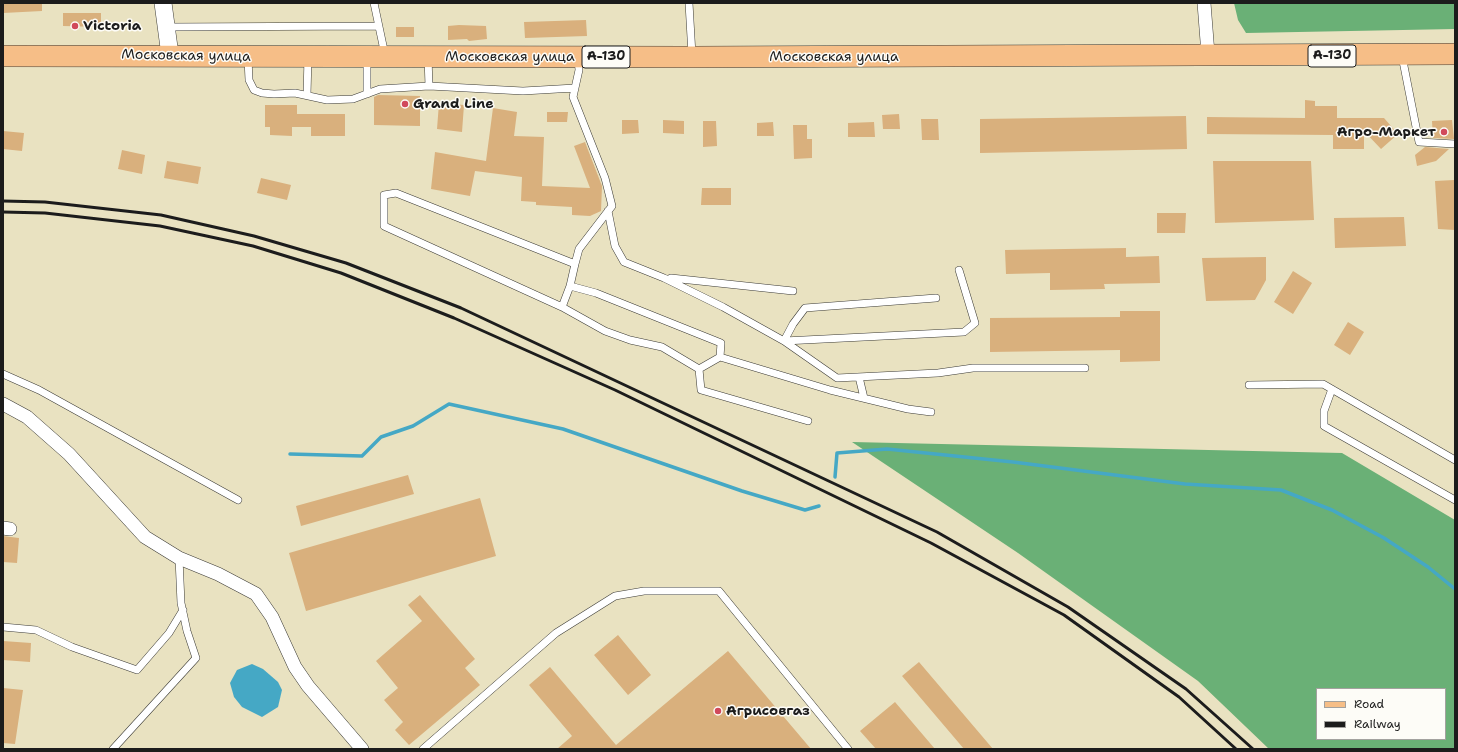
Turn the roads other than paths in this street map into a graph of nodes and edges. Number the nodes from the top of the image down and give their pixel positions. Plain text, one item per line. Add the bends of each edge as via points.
1 (164, 3) edge
2 (374, 3) edge
3 (689, 3) edge
4 (1204, 3) edge
5 (378, 26) junction
6 (168, 27) junction
7 (1208, 54) junction
8 (1455, 54) edge
9 (170, 55) junction
10 (1402, 55) junction
11 (3, 56) edge
12 (247, 57) junction
13 (308, 57) junction
14 (377, 57) junction
15 (428, 57) junction
16 (692, 57) junction
17 (578, 58) junction
18 (429, 86) junction
19 (575, 88) junction
20 (367, 94) junction
21 (307, 95) junction
22 (1455, 144) edge
23 (608, 211) junction
24 (575, 264) junction
25 (959, 270) dead end
26 (664, 278) junction
27 (570, 286) junction
28 (793, 291) dead end
29 (936, 298) dead end
30 (562, 307) junction
31 (784, 342) junction
32 (720, 357) junction
33 (1085, 368) dead end
34 (699, 369) junction
35 (3, 374) edge
36 (859, 377) junction
37 (837, 378) junction
38 (1249, 385) dead end
39 (1332, 389) junction
40 (830, 390) junction
41 (864, 398) junction
42 (3, 404) edge
43 (931, 412) dead end
44 (808, 421) dead end
45 (1455, 460) edge
46 (238, 500) dead end
47 (1455, 500) edge
48 (178, 558) junction
49 (183, 610) junction
50 (3, 627) edge
51 (113, 749) edge
52 (362, 749) edge
53 (423, 749) edge
54 (848, 749) edge

1 - 6 street
2 - 5 lane
3 - 16 lane
4 - 7 street
5 - 6 lane
5 - 14 lane
6 - 9 street
7 - 10 main road, А-130
7 - 16 main road, Московская улица / А-130
8 - 10 main road, А-130
9 - 11 main road, Московская улица / А-130
9 - 12 main road, Московская улица / А-130
10 - 22 lane via 1419,142
12 - 13 main road, Московская улица / А-130
12 - 21 lane via 249,80 254,90 262,93
13 - 14 main road, Московская улица / А-130
13 - 21 lane
14 - 15 main road, Московская улица / А-130
14 - 20 lane
15 - 17 main road, Московская улица / А-130
15 - 18 lane
16 - 17 main road, Московская улица / А-130
17 - 19 lane via 579,70
18 - 19 lane via 522,92
18 - 20 lane via 380,89
19 - 23 lane via 573,97 610,194 612,206
20 - 21 lane via 344,101
23 - 24 lane via 579,249
23 - 26 lane via 615,246 624,262
24 - 27 lane
24 - 30 lane via 396,193 384,195 384,226
25 - 31 lane via 975,323 964,332
26 - 28 lane
26 - 31 lane via 723,307
27 - 30 lane
27 - 32 lane via 596,293 721,343
29 - 31 lane via 805,308
30 - 34 lane via 605,331 662,347
31 - 37 lane
32 - 34 lane
32 - 40 lane
33 - 36 lane via 973,368
34 - 44 lane via 701,390
35 - 46 lane via 39,390
36 - 37 lane
36 - 41 lane
37 - 40 lane
38 - 39 lane via 1323,384
39 - 45 lane
39 - 47 lane via 1324,411 1324,426
40 - 41 lane
41 - 43 lane
42 - 48 street via 26,417 69,454 145,537
48 - 49 lane
48 - 52 street via 218,574 256,594 272,617 295,667
49 - 50 lane via 169,633 137,670 72,647 36,630
49 - 51 lane via 196,658
53 - 54 lane via 556,632 614,596 644,591 719,591

